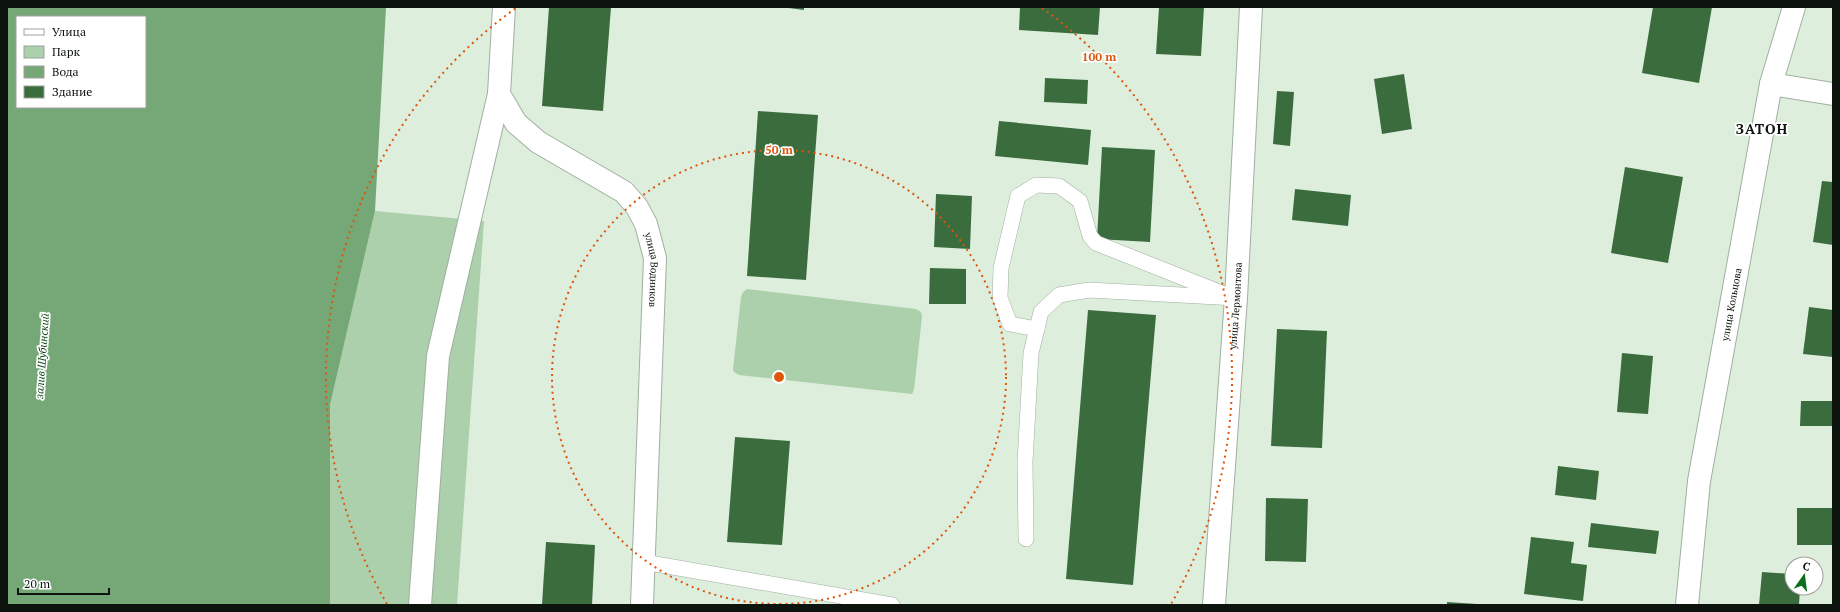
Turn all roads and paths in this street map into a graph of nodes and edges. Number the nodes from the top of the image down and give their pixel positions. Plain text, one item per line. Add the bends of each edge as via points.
1 (504, 7) edge
2 (1251, 7) edge
3 (1794, 7) edge
4 (1771, 84) junction
5 (499, 94) junction
6 (1833, 94) edge
7 (1236, 298) junction
8 (1037, 329) junction
9 (1026, 539) dead end
10 (644, 562) junction
11 (420, 605) edge
12 (642, 605) edge
13 (892, 605) edge
14 (1214, 605) edge
15 (1687, 605) edge

1 - 5 street
2 - 7 street, улица Лермонтова
3 - 4 street, улица Кольцова
4 - 6 street
4 - 15 street, улица Кольцова via 1699,481
5 - 10 street, улица Водников via 516,123 538,142 624,192 637,207 646,224 655,258
5 - 11 street via 438,356
7 - 8 lane via 1089,290 1059,295 1041,312
7 - 8 lane via 1096,244 1090,236 1080,201 1059,186 1036,185 1018,196 1001,268 1000,298 1010,324
7 - 14 street, улица Лермонтова
8 - 9 lane via 1031,353 1025,454
10 - 12 street, улица Водников
10 - 13 lane

